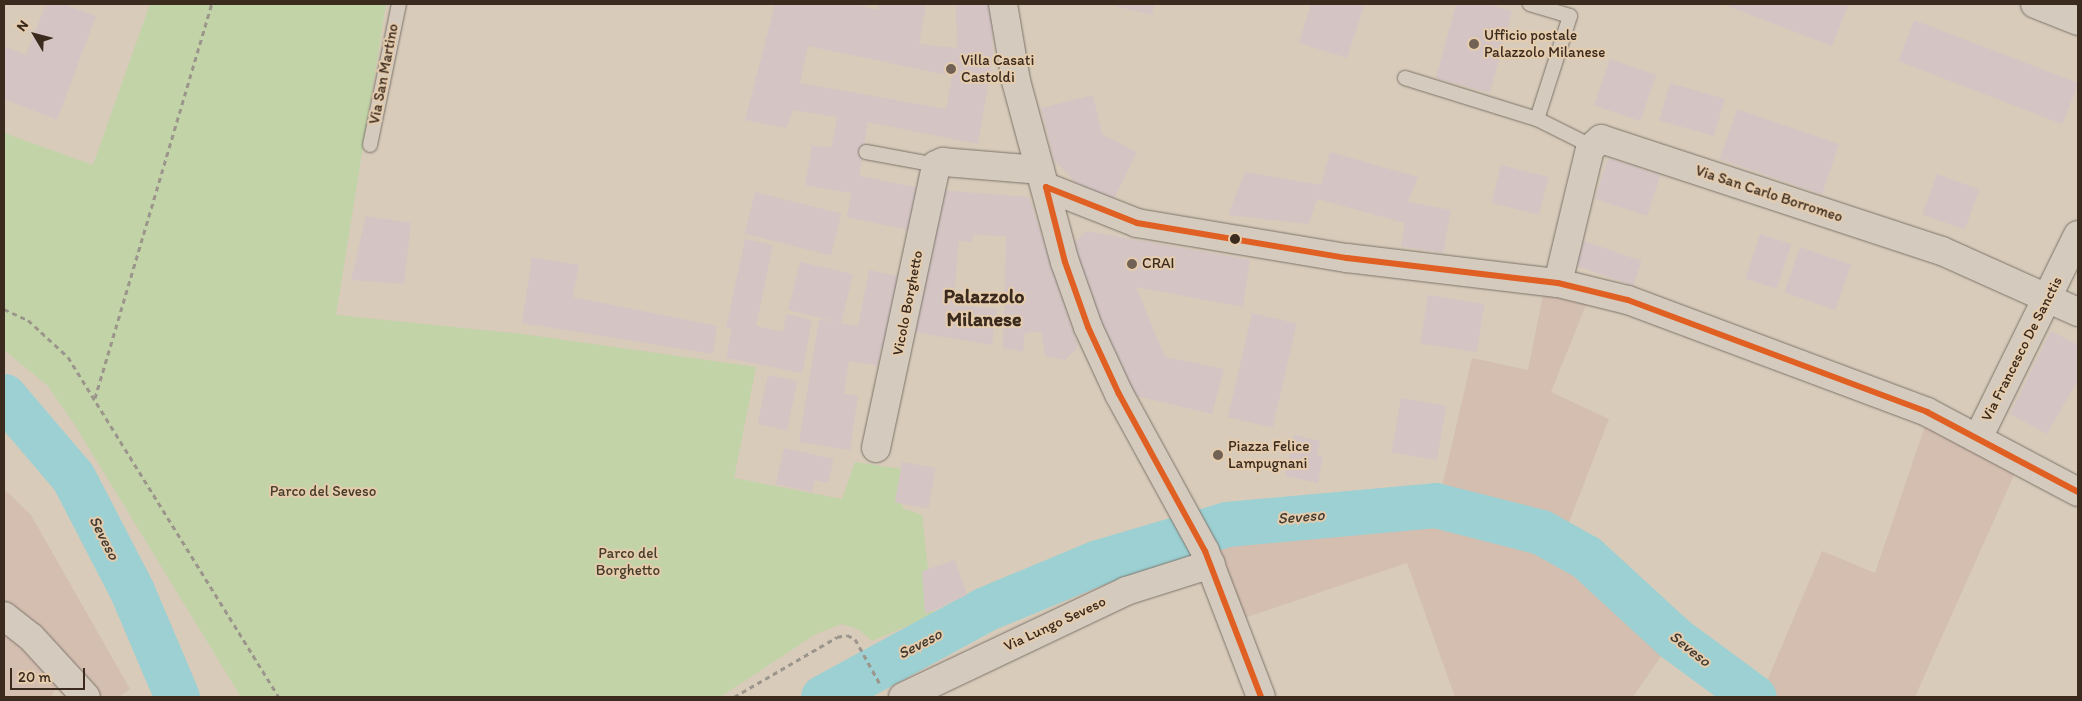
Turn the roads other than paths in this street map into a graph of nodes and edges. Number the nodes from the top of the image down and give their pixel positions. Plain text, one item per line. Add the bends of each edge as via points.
1 (399, 4) edge
2 (1004, 4) edge
3 (1530, 4) edge
4 (2035, 4) edge
5 (2078, 21) edge
6 (1405, 78) dead end
7 (1537, 119) junction
8 (370, 144) dead end
9 (1592, 146) junction
10 (866, 152) dead end
11 (939, 164) junction
12 (1043, 178) junction
13 (2078, 236) edge
14 (1558, 283) junction
15 (2049, 298) junction
16 (2078, 312) edge
17 (1979, 436) junction
18 (876, 448) dead end
19 (2078, 492) edge
20 (1208, 558) junction
21 (4, 616) edge
22 (893, 693) edge
23 (86, 697) edge
24 (1261, 697) edge

1 - 8 lane, Via San Martino
2 - 12 street via 1016,81
3 - 7 lane via 1570,16
4 - 5 street
6 - 7 lane
7 - 9 lane
9 - 14 street
9 - 15 street, Via San Carlo Borromeo via 1597,139 1606,140 1924,245
10 - 11 lane
11 - 12 street
11 - 18 street, Vicolo Borghetto
12 - 14 street via 1137,223 1347,258
12 - 20 street via 1065,262 1088,327 1119,394
13 - 15 street, Via Francesco De Sanctis
14 - 17 street via 1628,300 1702,326 1857,383
15 - 16 street, Via San Carlo Borromeo
15 - 17 street, Via Francesco De Sanctis
17 - 19 street
20 - 22 street, Via Lungo Seveso
20 - 24 street
21 - 23 street via 31,637

